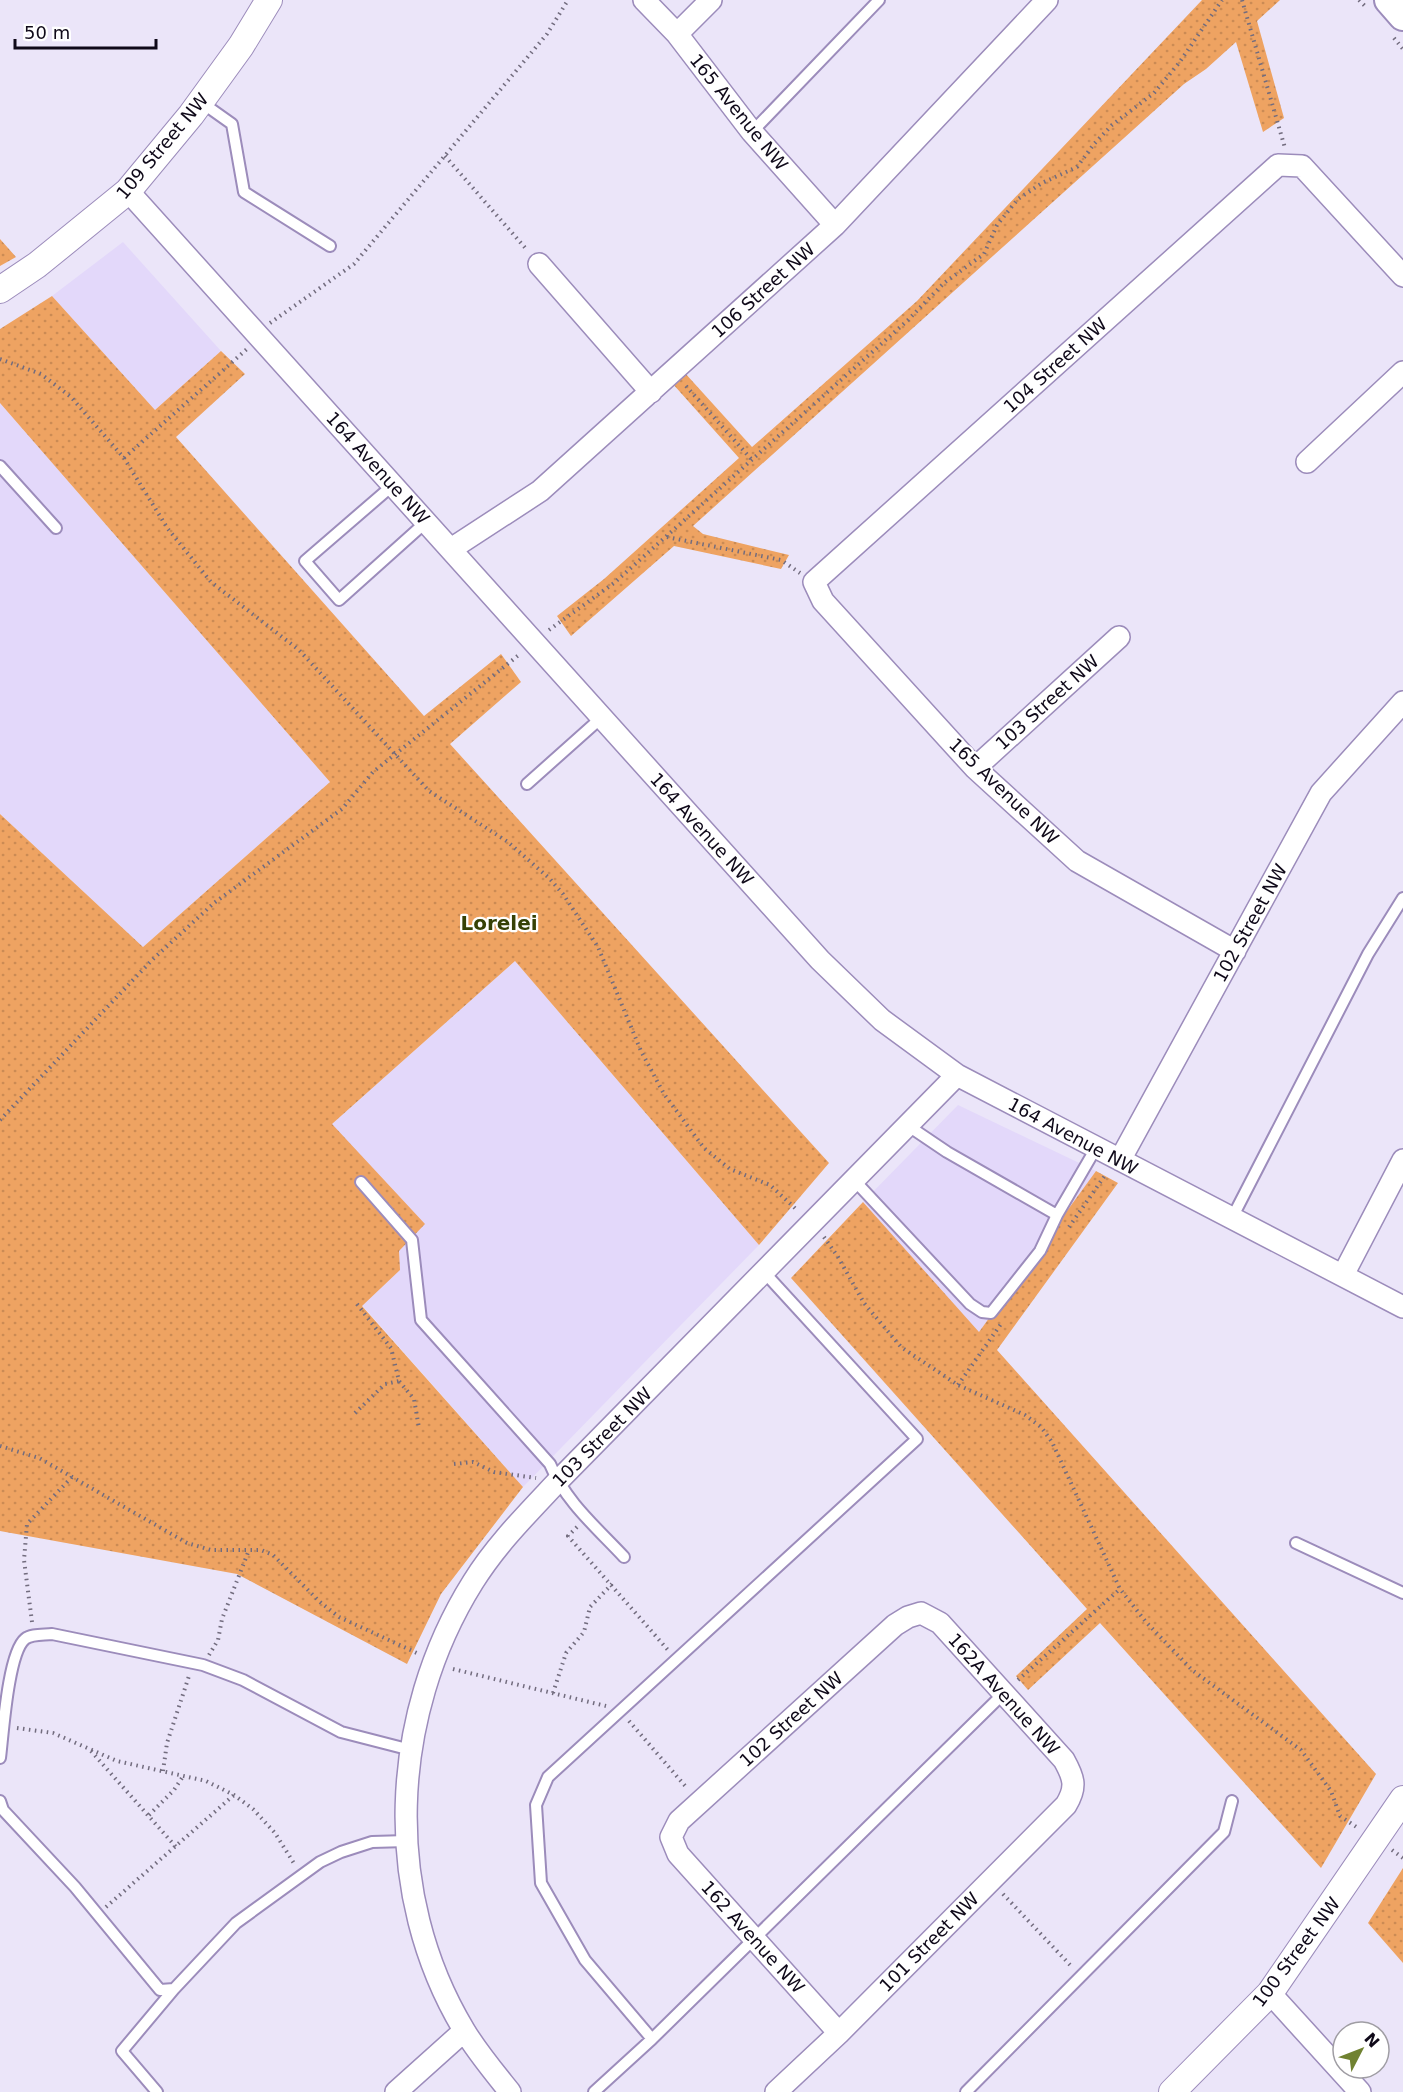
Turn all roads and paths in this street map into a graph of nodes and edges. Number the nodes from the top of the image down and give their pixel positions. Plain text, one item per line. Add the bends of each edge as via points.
1 (269, 0) edge
2 (568, 0) edge
3 (644, 0) edge
4 (711, 0) edge
5 (879, 0) edge
6 (1047, 0) edge
7 (1222, 0) edge
8 (1242, 0) edge
9 (1389, 0) edge
10 (1403, 16) edge
11 (677, 34) junction
12 (201, 101) junction
13 (752, 132) junction
14 (445, 156) junction
15 (1297, 166) junction
16 (128, 191) junction
17 (835, 225) junction
18 (330, 246) dead end
19 (540, 264) joint
20 (1403, 276) edge
21 (0, 290) edge
22 (259, 335) junction
23 (0, 359) edge
24 (673, 372) junction
25 (1403, 372) edge
26 (651, 392) junction
27 (124, 458) junction
28 (752, 460) junction
29 (1307, 462) dead end
30 (0, 466) edge
31 (393, 484) junction
32 (426, 522) junction
33 (56, 528) dead end
34 (666, 537) junction
35 (451, 549) junction
36 (814, 582) junction
37 (1119, 636) dead end
38 (534, 642) junction
39 (1403, 702) edge
40 (601, 718) junction
41 (394, 755) junction
42 (975, 768) junction
43 (527, 784) dead end
44 (1403, 898) edge
45 (1235, 951) junction
46 (957, 1075) junction
47 (0, 1120) edge
48 (907, 1125) junction
49 (1096, 1148) junction
50 (1120, 1160) junction
51 (1403, 1160) edge
52 (854, 1180) junction
53 (361, 1182) dead end
54 (1057, 1215) junction
55 (1232, 1218) junction
56 (811, 1224) junction
57 (764, 1272) junction
58 (1343, 1275) junction
59 (357, 1304) dead end
60 (1403, 1307) edge
61 (399, 1381) junction
62 (355, 1413) dead end
63 (419, 1428) dead end
64 (0, 1446) edge
65 (72, 1477) junction
66 (557, 1482) junction
67 (1296, 1544) dead end
68 (249, 1550) junction
69 (624, 1557) dead end
70 (612, 1584) dead end
71 (1120, 1589) junction
72 (1403, 1593) edge
73 (921, 1613) joint
74 (35, 1636) junction
75 (433, 1660) junction
76 (198, 1664) junction
77 (553, 1693) junction
78 (1004, 1693) junction
79 (620, 1712) junction
80 (4, 1726) junction
81 (411, 1750) junction
82 (90, 1751) junction
83 (0, 1758) edge
84 (163, 1771) junction
85 (184, 1775) junction
86 (1074, 1786) joint
87 (234, 1795) junction
88 (1403, 1799) edge
89 (0, 1801) edge
90 (700, 1802) junction
91 (1232, 1802) dead end
92 (148, 1815) junction
93 (671, 1837) joint
94 (407, 1841) junction
95 (1376, 1841) junction
96 (176, 1847) junction
97 (301, 1876) junction
98 (990, 1881) junction
99 (98, 1915) junction
100 (755, 1938) junction
101 (1080, 1976) junction
102 (174, 1989) junction
103 (1270, 1993) junction
104 (464, 2031) junction
105 (839, 2033) junction
106 (652, 2039) junction
107 (157, 2092) edge
108 (396, 2092) edge
109 (510, 2092) edge
110 (594, 2092) edge
111 (776, 2092) edge
112 (966, 2092) edge
113 (1172, 2092) edge
114 (1360, 2092) edge

1 - 12 street, 109 Street NW
2 - 14 path via 547,34
3 - 11 street, 165 Avenue NW
4 - 11 street
5 - 13 lane
6 - 17 street, 106 Street NW
7 - 28 path via 1154,93 1112,125 1077,167 1018,198 997,225 984,254 944,283
8 - 15 path via 1275,119
9 - 10 main road
11 - 13 street, 165 Avenue NW
12 - 16 street, 109 Street NW
12 - 18 lane via 232,124 244,192
13 - 17 street, 165 Avenue NW
14 - 19 path
14 - 22 path via 354,264 272,320
15 - 20 street
15 - 36 street, 104 Street NW via 1278,165
16 - 21 street, 109 Street NW
16 - 22 street, 164 Avenue NW
17 - 24 street, 106 Street NW
19 - 26 street
22 - 27 path
22 - 31 street, 164 Avenue NW
23 - 27 path via 41,374 71,398
24 - 26 street, 106 Street NW
24 - 28 path
25 - 29 street
26 - 35 street, 106 Street NW via 540,491
27 - 41 path via 168,528 211,582 299,650
28 - 34 path
30 - 33 lane
31 - 32 street, 164 Avenue NW
31 - 32 lane via 305,561 339,600
32 - 35 street, 164 Avenue NW
34 - 36 path via 781,560
34 - 38 path via 614,583
35 - 38 street, 164 Avenue NW
36 - 42 street, 165 Avenue NW via 823,602
37 - 42 street, 103 Street NW
38 - 40 street, 164 Avenue NW
38 - 41 path
39 - 45 street, 102 Street NW via 1321,793
40 - 43 lane
40 - 46 street, 164 Avenue NW via 850,991 911,1043
41 - 47 path via 373,772 342,809 214,903 152,960
41 - 56 path via 429,791 521,852 563,894 598,947 641,1051 704,1148 730,1169 770,1185
42 - 45 street, 165 Avenue NW via 1077,861
44 - 55 lane via 1368,954
45 - 50 street, 102 Street NW
46 - 48 street, 103 Street NW
46 - 49 street, 164 Avenue NW
48 - 52 street, 103 Street NW
48 - 54 lane via 946,1152
49 - 50 street, 164 Avenue NW
49 - 54 lane
50 - 55 street, 164 Avenue NW
51 - 58 street
52 - 54 lane via 970,1304 982,1312 992,1313 1033,1260
52 - 56 street, 103 Street NW
53 - 66 lane via 412,1240 421,1320 550,1464
55 - 58 street, 164 Avenue NW
56 - 57 street, 103 Street NW
56 - 71 path via 828,1241 864,1303 901,1347 958,1385 1041,1427 1052,1442
57 - 66 street, 103 Street NW
57 - 79 lane via 917,1438
58 - 60 street, 164 Avenue NW
59 - 61 path via 391,1348
61 - 62 path via 385,1384
61 - 63 path via 414,1399
64 - 65 path via 39,1458
65 - 68 path via 187,1543 211,1550
65 - 74 path via 27,1524 24,1560
66 - 69 lane
66 - 75 street, 103 Street NW via 487,1561
67 - 72 lane
68 - 75 path via 273,1555 339,1617
68 - 76 path via 222,1619 219,1640
70 - 77 path via 590,1607 584,1632 566,1653
71 - 78 path
71 - 95 path via 1192,1670 1301,1750 1331,1791 1340,1816
73 - 78 street, 162A Avenue NW via 940,1623
73 - 90 street, 102 Street NW via 895,1625
74 - 76 lane via 52,1634
74 - 80 lane via 21,1642 12,1668
75 - 77 path via 457,1670
75 - 81 street, 103 Street NW
76 - 81 lane via 243,1680 341,1732
76 - 84 path via 172,1722
77 - 79 path
78 - 86 street, 162A Avenue NW via 1064,1760
78 - 100 lane
79 - 90 path
79 - 106 lane via 548,1778 536,1805 541,1883 585,1960
80 - 82 path via 52,1733
80 - 83 lane
81 - 94 street, 103 Street NW via 406,1788
82 - 84 path
82 - 92 path
84 - 85 path
85 - 87 path
85 - 92 path
86 - 98 street, 101 Street NW via 1065,1805
87 - 96 path
87 - 97 path via 275,1833
88 - 95 street, 100 Street NW
89 - 99 lane via 3,1810
90 - 93 street, 102 Street NW via 679,1821
91 - 101 lane via 1224,1832
92 - 96 path
93 - 100 street, 162 Avenue NW via 678,1854
94 - 97 lane via 372,1842 341,1852
94 - 104 street, 103 Street NW via 410,1883 428,1953
95 - 103 street, 100 Street NW
96 - 99 path
97 - 102 lane via 236,1923
98 - 101 path
98 - 105 street, 101 Street NW
99 - 102 lane via 160,1990
100 - 105 street, 162 Avenue NW
100 - 106 lane
101 - 112 lane
102 - 107 lane via 122,2051
103 - 113 street, 100 Street NW
103 - 114 street
104 - 108 street
104 - 109 street, 103 Street NW
105 - 111 street, 101 Street NW
106 - 110 lane

